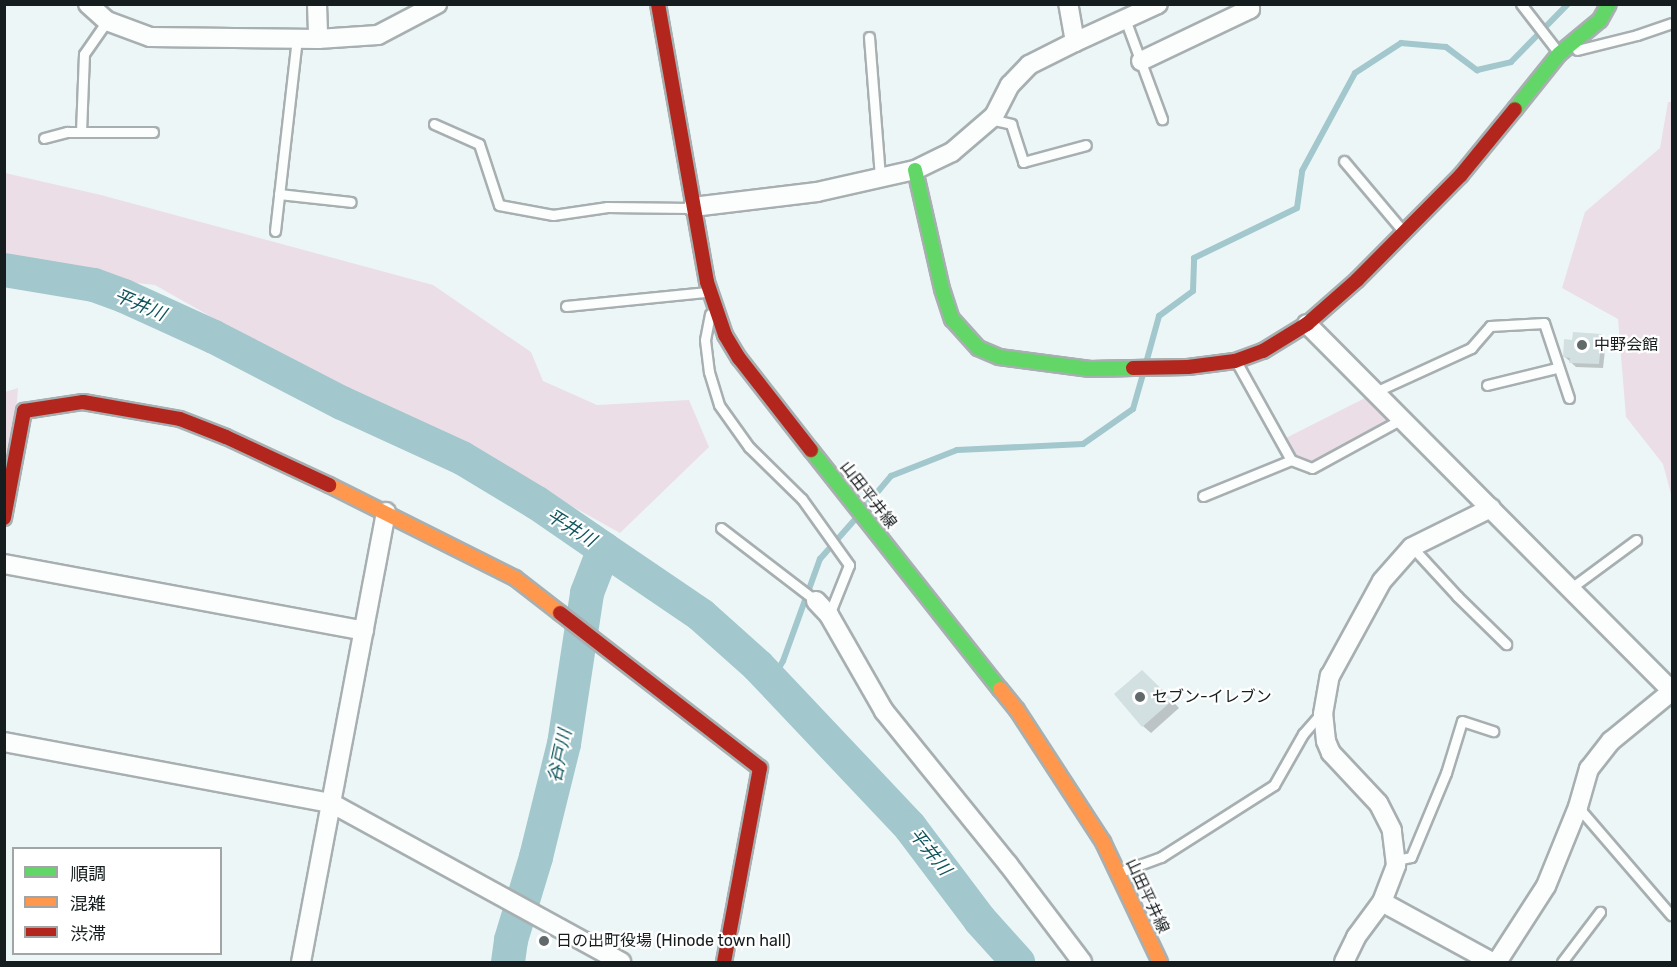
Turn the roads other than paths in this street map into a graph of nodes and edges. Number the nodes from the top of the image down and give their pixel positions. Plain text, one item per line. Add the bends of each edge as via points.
1 (88, 4) edge
2 (318, 4) edge
3 (437, 4) edge
4 (658, 4) edge
5 (1068, 4) edge
6 (1158, 4) edge
7 (1248, 4) edge
8 (1521, 4) edge
9 (1609, 4) edge
10 (1125, 19) junction
11 (107, 21) junction
12 (1672, 23) edge
13 (869, 37) dead end
14 (297, 39) junction
15 (318, 39) junction
16 (1075, 42) junction
17 (1559, 54) junction
18 (1141, 61) junction
19 (1162, 119) dead end
20 (990, 120) junction
21 (434, 124) dead end
22 (81, 132) junction
23 (153, 132) dead end
24 (44, 138) dead end
25 (1086, 145) dead end
26 (1344, 161) dead end
27 (915, 170) junction
28 (880, 178) junction
29 (279, 194) junction
30 (351, 202) dead end
31 (693, 207) junction
32 (275, 231) dead end
33 (1403, 231) junction
34 (711, 297) junction
35 (566, 306) dead end
36 (1307, 324) junction
37 (1235, 361) junction
38 (1557, 368) junction
39 (1487, 385) dead end
40 (1375, 392) junction
41 (1569, 398) dead end
42 (1402, 419) junction
43 (1291, 460) junction
44 (1203, 496) dead end
45 (1491, 508) junction
46 (386, 512) junction
47 (4, 518) edge
48 (721, 528) dead end
49 (1636, 540) dead end
50 (1412, 547) junction
51 (4, 564) edge
52 (1571, 588) junction
53 (823, 608) junction
54 (364, 631) junction
55 (1506, 644) dead end
56 (1672, 691) edge
57 (1324, 710) junction
58 (1493, 731) dead end
59 (4, 742) edge
60 (331, 803) junction
61 (1578, 807) junction
62 (1396, 860) junction
63 (1118, 872) junction
64 (1382, 902) junction
65 (1600, 912) dead end
66 (1671, 915) dead end
67 (301, 963) edge
68 (621, 963) edge
69 (724, 963) edge
70 (1082, 963) edge
71 (1160, 963) edge
72 (1344, 963) edge
73 (1492, 963) edge
74 (1497, 963) edge
75 (1562, 963) edge

1 - 11 street
2 - 15 street
3 - 15 street via 378,35
4 - 31 street, 山田平井線
5 - 16 street
6 - 10 street
7 - 18 street via 1250,9
8 - 17 lane
9 - 17 street via 1600,20
10 - 16 street
10 - 18 lane
11 - 14 street via 150,37
11 - 22 lane via 84,54
12 - 17 lane
13 - 28 lane
14 - 15 street
14 - 29 lane
16 - 20 street via 1029,65 1010,84
17 - 33 street via 1461,175
18 - 19 lane
20 - 25 lane via 1011,124 1023,162
20 - 27 street via 952,152
21 - 31 lane via 479,144 499,204 553,215 607,207
22 - 23 lane
22 - 24 lane
26 - 33 lane
27 - 28 street
27 - 37 street via 952,319 978,348 999,357 1090,369 1163,368
28 - 31 street via 817,192
29 - 30 lane
29 - 32 lane
31 - 34 street, 山田平井線
33 - 36 street via 1357,280
34 - 35 lane
34 - 53 lane via 705,340 708,372 719,405 749,447 802,499 849,565
34 - 63 street, 山田平井線 via 725,335 739,358 1017,710 1103,842
36 - 37 street via 1263,351
36 - 40 street
37 - 43 lane
38 - 39 lane
38 - 40 lane via 1544,323 1490,326 1471,348
38 - 41 lane
40 - 42 street
42 - 43 lane via 1312,468
42 - 45 street
43 - 44 lane
45 - 50 street
45 - 52 street
46 - 47 street via 180,419 82,402 24,411
46 - 54 street
46 - 69 street via 514,578 760,768
48 - 53 lane
49 - 52 lane
50 - 55 lane
50 - 57 street via 1382,581 1330,676
51 - 54 street
52 - 56 street
53 - 70 street via 884,711
54 - 60 street
56 - 61 street via 1611,741 1589,769
57 - 62 street via 1326,741 1331,753 1378,803 1392,830
57 - 63 lane via 1302,734 1274,784 1161,857
58 - 62 lane via 1462,721 1411,857
59 - 60 street
60 - 67 street
60 - 68 street
61 - 66 lane
61 - 74 street via 1546,886
62 - 64 street
63 - 71 street, 山田平井線
64 - 72 street via 1356,937
64 - 73 street
65 - 75 lane

